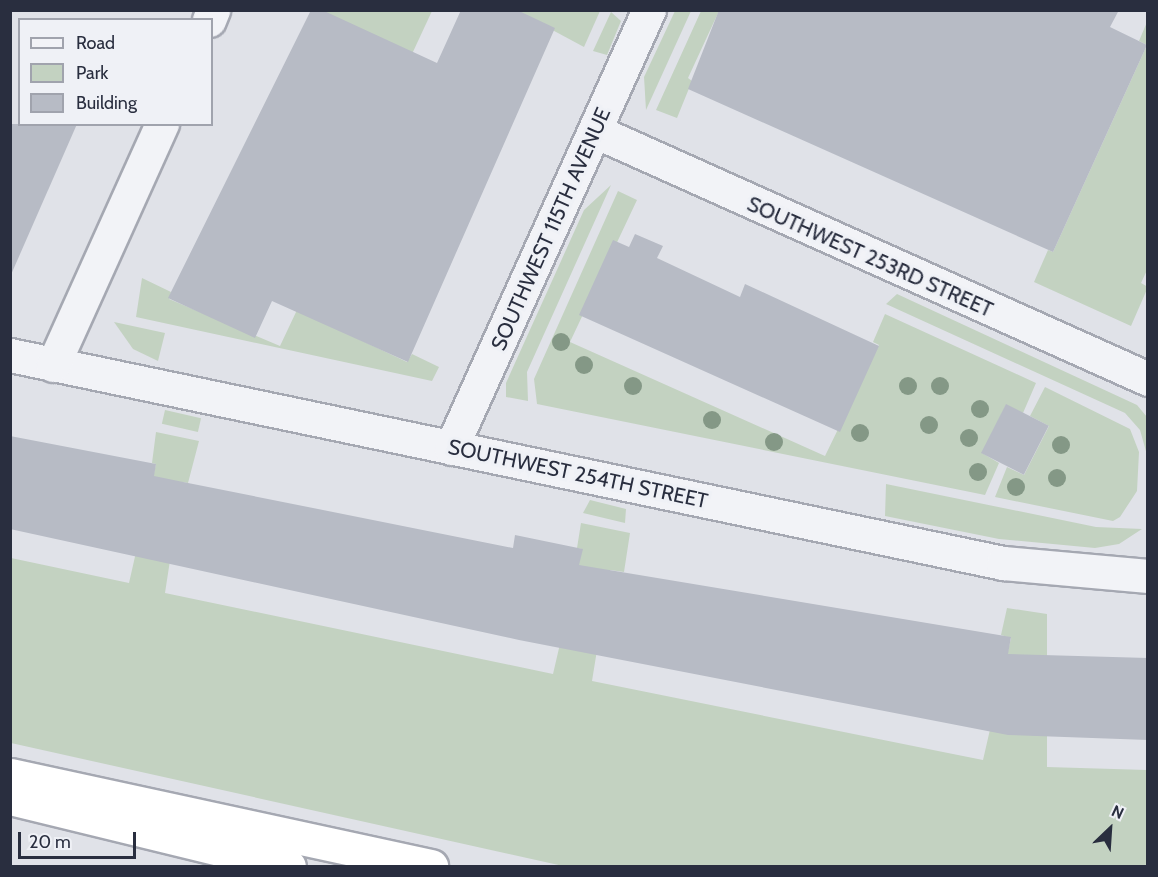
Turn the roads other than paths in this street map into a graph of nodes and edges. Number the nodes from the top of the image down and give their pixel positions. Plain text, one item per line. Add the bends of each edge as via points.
1 (649, 10) edge
2 (161, 126) edge
3 (595, 131) junction
4 (10, 355) edge
5 (53, 364) junction
6 (1148, 379) edge
7 (451, 448) junction
8 (1148, 576) edge
9 (10, 775) edge
10 (10, 798) edge
11 (289, 867) edge
12 (431, 867) edge

1 - 3 street, SOUTHWEST 115TH AVENUE
2 - 5 street
3 - 6 street, SOUTHWEST 253RD STREET
3 - 7 street, SOUTHWEST 115TH AVENUE
4 - 5 street, SOUTHWEST 254TH STREET
5 - 7 street, SOUTHWEST 254TH STREET
7 - 8 street, SOUTHWEST 254TH STREET via 1003,563
9 - 12 highway
10 - 11 highway

